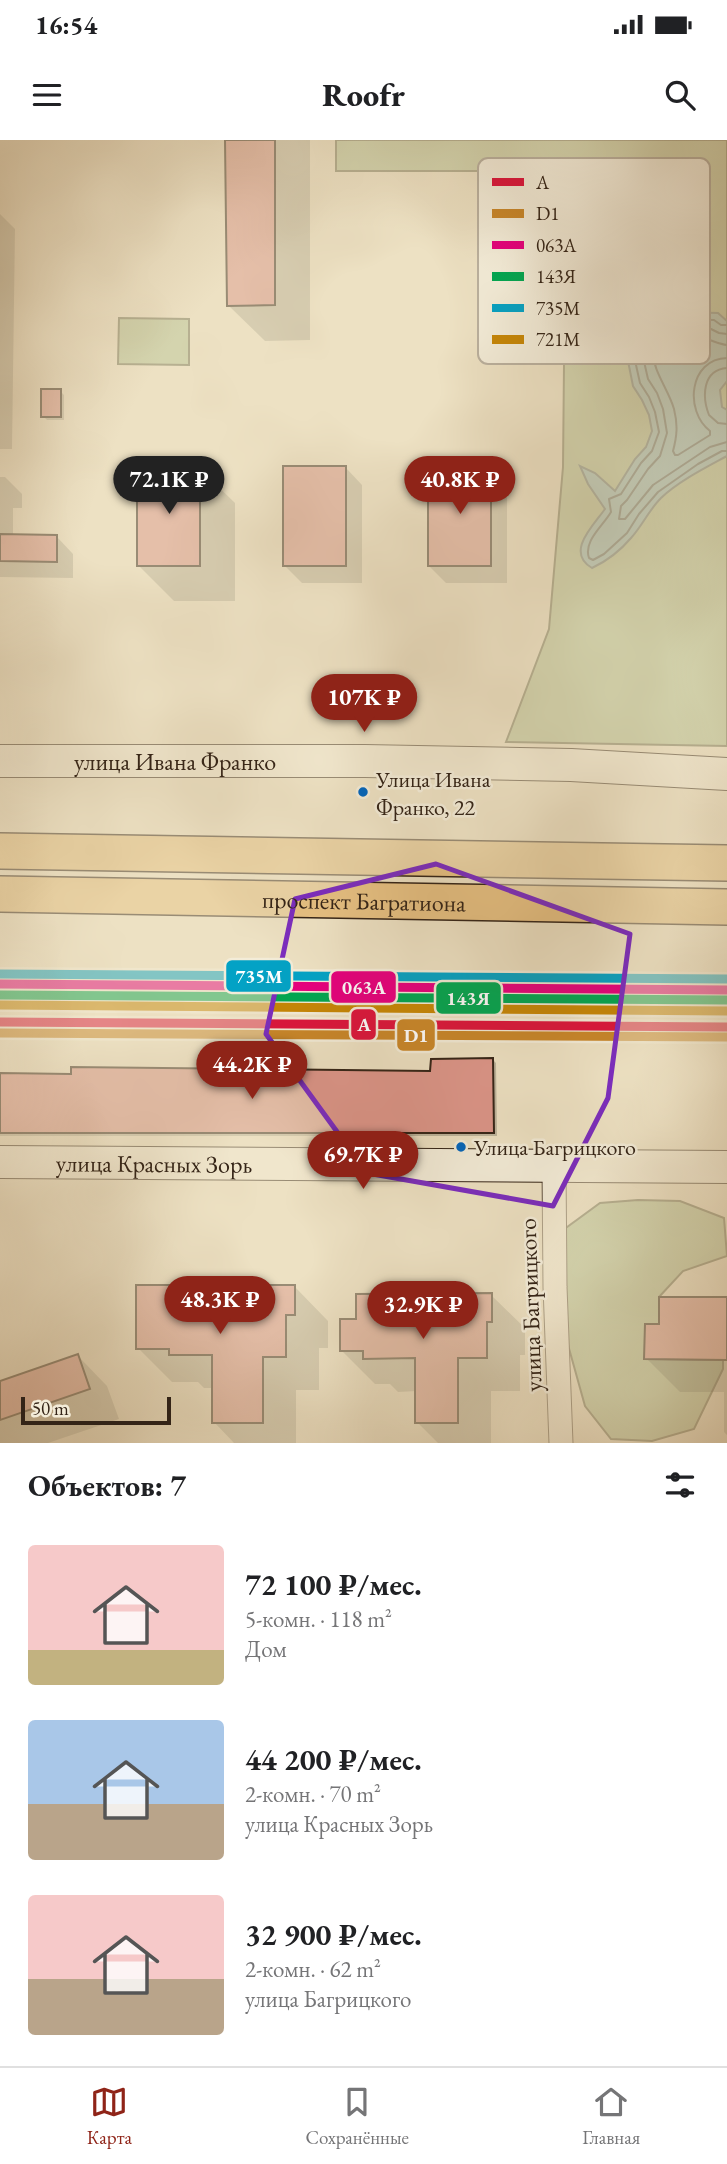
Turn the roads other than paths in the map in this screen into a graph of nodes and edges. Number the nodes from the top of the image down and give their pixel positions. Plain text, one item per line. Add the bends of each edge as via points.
1 (0, 761) edge
2 (727, 774) edge
3 (0, 851) edge
4 (727, 863) edge
5 (0, 894) edge
6 (727, 907) edge
7 (0, 1162) edge
8 (554, 1166) junction
9 (727, 1167) edge
10 (561, 1443) edge

1 - 2 street, улица Ивана Франко via 365,761
3 - 4 main road, проспект Багратиона
5 - 6 main road, проспект Багратиона
7 - 8 street, улица Красных Зорь
8 - 9 street, улица Красных Зорь
8 - 10 street, улица Багрицкого

